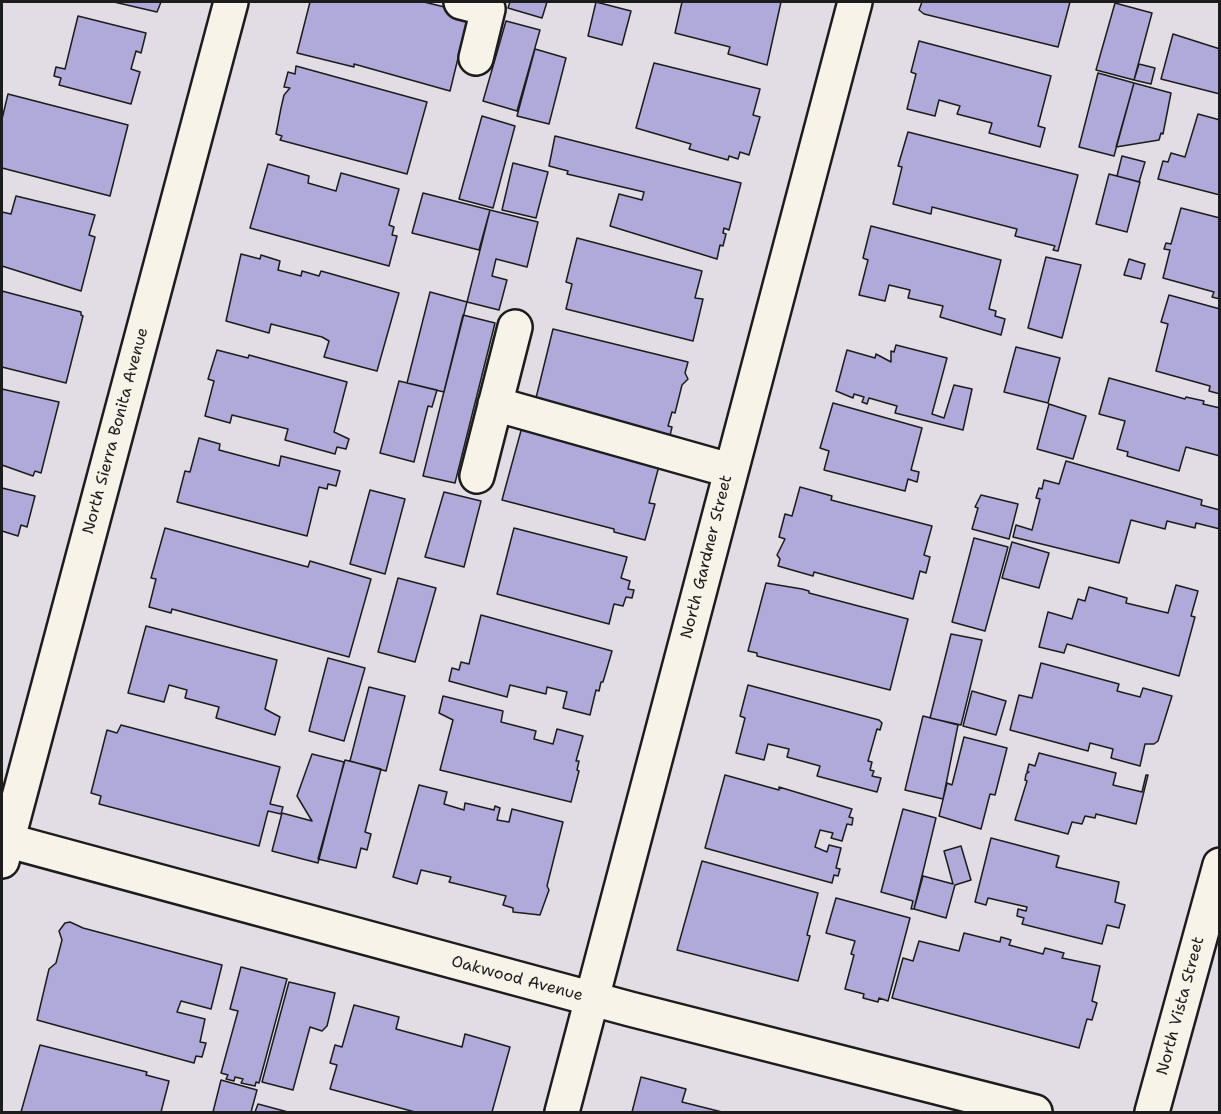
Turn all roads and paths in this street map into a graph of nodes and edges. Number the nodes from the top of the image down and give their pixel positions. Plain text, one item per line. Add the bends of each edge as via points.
1 (231, 2) edge
2 (855, 2) edge
3 (480, 4) edge
4 (476, 58) dead end
5 (515, 327) dead end
6 (495, 404) junction
7 (729, 470) junction
8 (477, 476) dead end
9 (3, 846) edge
10 (1220, 865) edge
11 (593, 999) junction
12 (562, 1113) edge
13 (1035, 1113) edge
14 (1152, 1113) edge

1 - 9 street, North Sierra Bonita Avenue
2 - 7 street, North Gardner Street
3 - 4 street
5 - 6 street
6 - 7 street
6 - 8 street
7 - 11 street, North Gardner Street
9 - 11 street, Oakwood Avenue
10 - 14 street, North Vista Street
11 - 12 street, North Gardner Street
11 - 13 street, Oakwood Avenue

